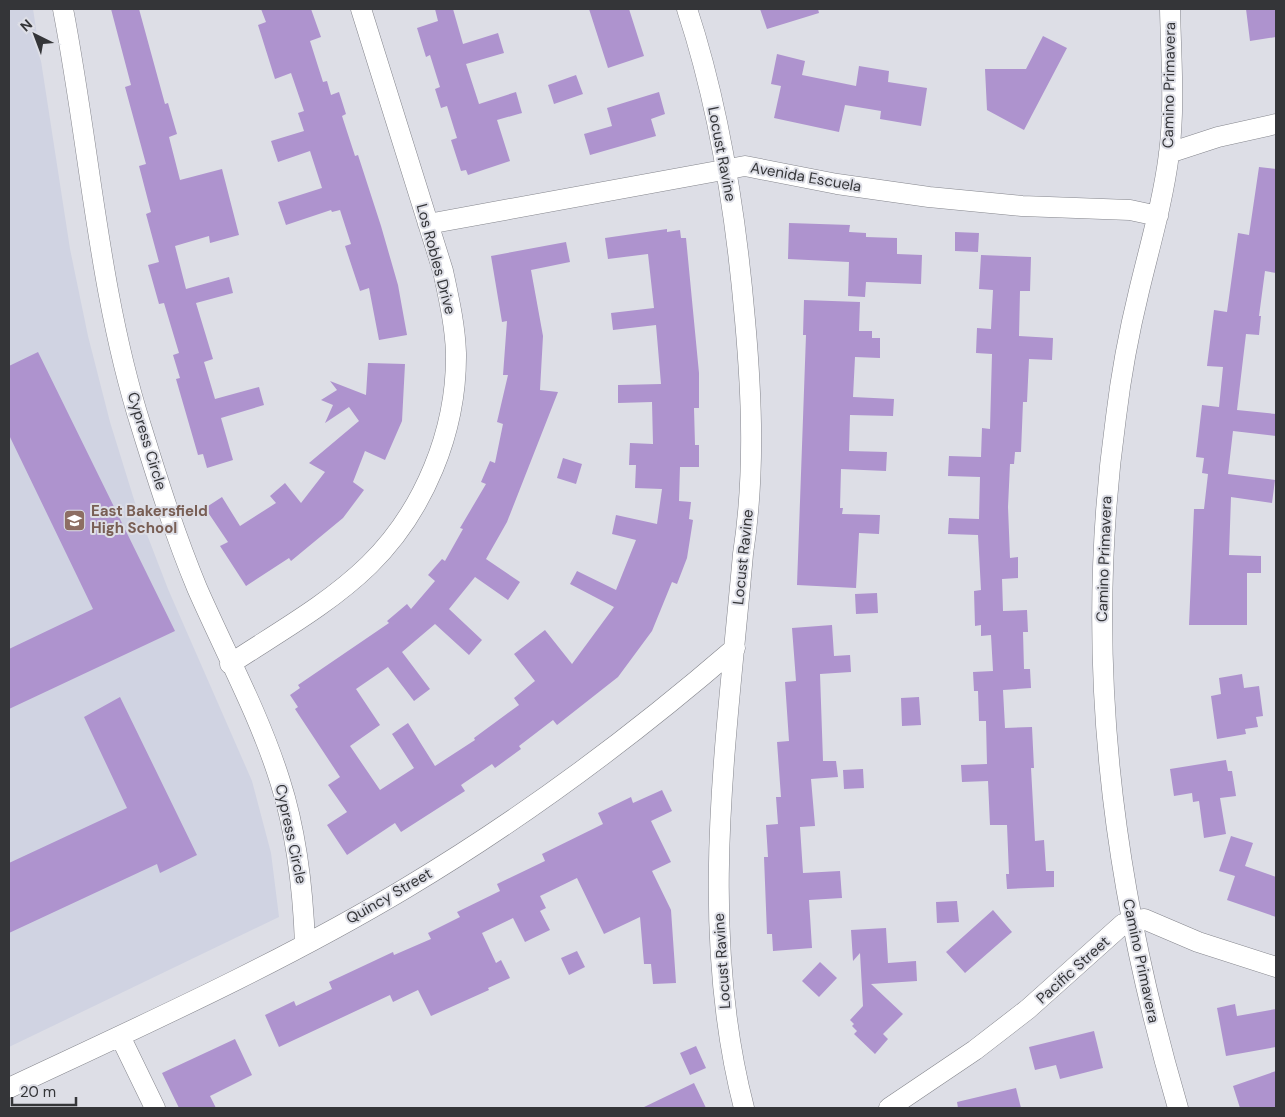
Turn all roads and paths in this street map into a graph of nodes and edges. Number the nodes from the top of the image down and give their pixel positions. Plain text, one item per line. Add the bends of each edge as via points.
1 (63, 9) edge
2 (361, 9) edge
3 (687, 9) edge
4 (1170, 9) edge
5 (1276, 124) edge
6 (1169, 153) junction
7 (726, 169) junction
8 (1158, 216) junction
9 (428, 224) junction
10 (735, 648) junction
11 (230, 664) junction
12 (1131, 922) junction
13 (305, 944) junction
14 (1276, 967) edge
15 (120, 1036) junction
16 (9, 1088) edge
17 (155, 1108) edge
18 (744, 1108) edge
19 (889, 1108) edge
20 (1178, 1108) edge

1 - 11 street, Cypress Circle via 100,255 118,339 166,504
2 - 9 street, Los Robles Drive
3 - 7 street, Locust Ravine
4 - 6 street, Camino Primavera via 1172,99
5 - 6 street via 1218,137
6 - 8 street, Camino Primavera
7 - 8 street, Avenida Escuela via 745,166 929,198 1130,210
7 - 9 street, Avenida Escuela
7 - 10 street, Locust Ravine via 740,264 751,436 749,515
8 - 12 street, Camino Primavera via 1134,316 1116,416 1106,492 1102,568 1101,669 1108,771
9 - 11 street, Los Robles Drive via 443,271 456,354 450,412 434,468 416,505 369,565 342,588
10 - 13 street, Quincy Street via 597,761 503,827 406,888
10 - 18 street, Locust Ravine via 719,832 717,895 719,958 726,1020
11 - 13 street, Cypress Circle via 260,727 280,781 296,846
12 - 14 street via 1144,918 1198,942
12 - 19 street, Pacific Street via 1122,924 1064,978 983,1044
12 - 20 street, Camino Primavera via 1154,1024
13 - 15 street, Quincy Street
15 - 16 street, Quincy Street
15 - 17 street

